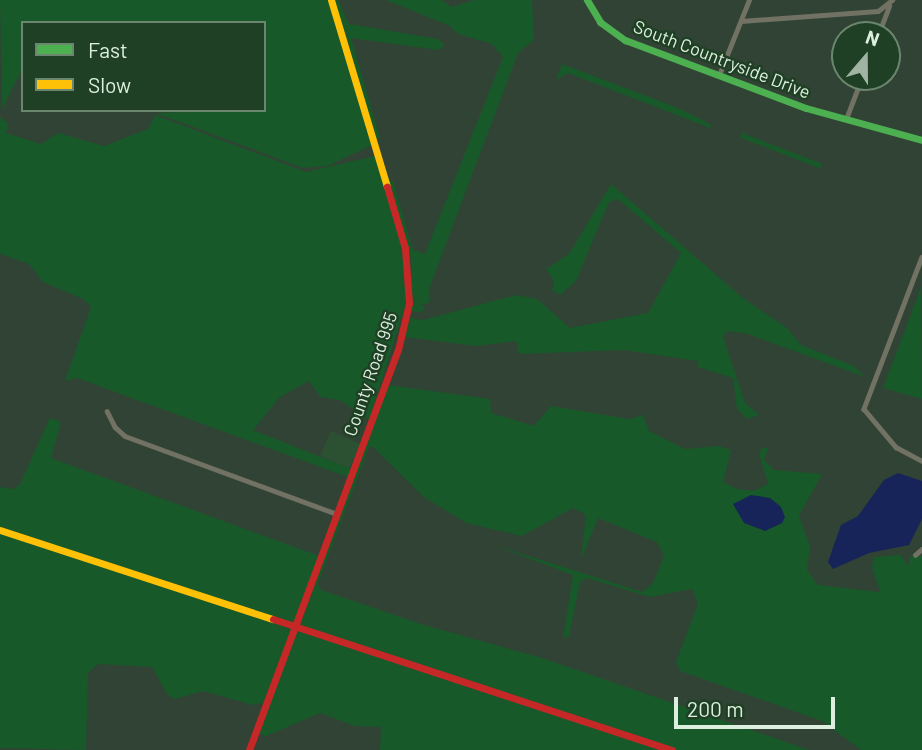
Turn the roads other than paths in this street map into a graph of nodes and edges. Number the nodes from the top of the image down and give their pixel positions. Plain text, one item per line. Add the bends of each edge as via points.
1 (331, 0) edge
2 (587, 0) edge
3 (749, 0) edge
4 (892, 0) edge
5 (889, 6) junction
6 (741, 21) junction
7 (883, 21) edge
8 (719, 75) junction
9 (857, 91) edge
10 (846, 119) junction
11 (922, 140) edge
12 (922, 257) edge
13 (107, 411) dead end
14 (922, 461) edge
15 (338, 515) junction
16 (0, 530) edge
17 (922, 549) edge
18 (915, 555) dead end
19 (295, 627) junction
20 (249, 750) edge
21 (672, 750) edge

1 - 15 street, County Road 995 via 405,248 411,289 398,350
2 - 8 street, South Countryside Drive via 597,18 625,40
3 - 6 street
4 - 5 street
5 - 6 street via 878,11
5 - 7 street
6 - 8 street
8 - 10 street, South Countryside Drive
9 - 10 street
10 - 11 street, South Countryside Drive
12 - 14 street via 864,409 896,447
13 - 15 street via 125,436
15 - 19 street, County Road 995
16 - 19 street
17 - 18 street
19 - 20 street, County Road 995
19 - 21 street

